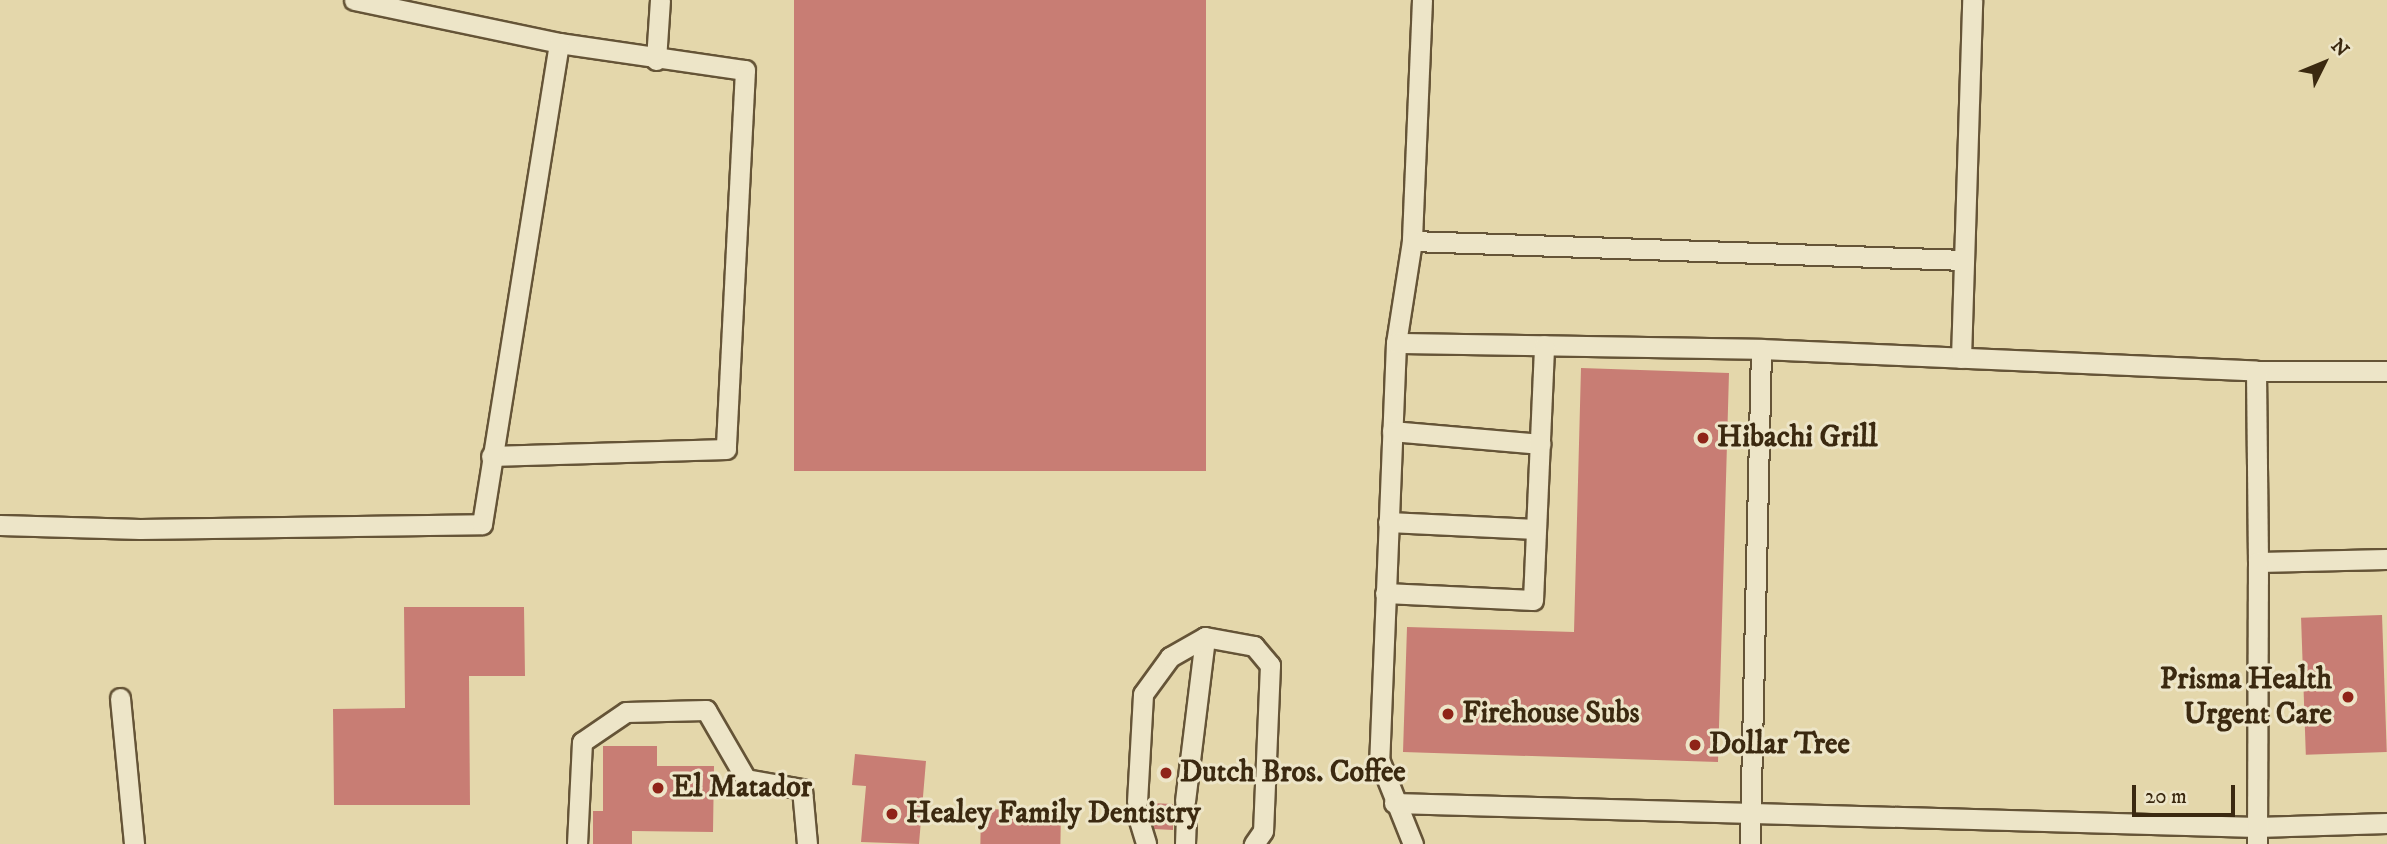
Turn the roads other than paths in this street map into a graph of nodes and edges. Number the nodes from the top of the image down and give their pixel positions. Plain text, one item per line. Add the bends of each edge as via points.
1 (354, 0) edge
2 (660, 0) edge
3 (1422, 0) edge
4 (1972, 0) edge
5 (559, 43) junction
6 (656, 60) junction
7 (1412, 242) junction
8 (1964, 260) junction
9 (1396, 343) junction
10 (1544, 345) junction
11 (1761, 349) junction
12 (1961, 358) junction
13 (2256, 371) junction
14 (2387, 371) edge
15 (1392, 431) junction
16 (1540, 444) junction
17 (491, 456) junction
18 (1388, 522) junction
19 (0, 525) edge
20 (1536, 529) junction
21 (2387, 559) edge
22 (2258, 562) junction
23 (1385, 593) junction
24 (1205, 637) junction
25 (120, 698) dead end
26 (1394, 803) junction
27 (1751, 813) junction
28 (2387, 823) edge
29 (2257, 835) edge
30 (134, 844) edge
31 (577, 844) edge
32 (807, 844) edge
33 (1146, 844) edge
34 (1185, 844) edge
35 (1254, 844) edge
36 (1413, 844) edge
37 (1750, 844) edge

1 - 5 lane
2 - 6 lane
3 - 7 lane
4 - 8 lane
5 - 6 lane
5 - 17 lane
6 - 17 lane via 745,70 726,449
7 - 8 lane
7 - 9 lane
8 - 12 lane
9 - 10 lane
9 - 15 lane
10 - 11 lane
10 - 16 lane
11 - 12 lane
11 - 27 lane
12 - 13 lane
13 - 14 lane
13 - 22 lane
15 - 16 lane
15 - 18 lane
16 - 20 lane
17 - 19 lane via 482,524 140,529
18 - 20 lane
18 - 23 lane
20 - 23 lane via 1533,600
21 - 22 lane
22 - 29 lane
23 - 26 lane via 1379,759
24 - 33 lane via 1170,657 1143,694 1138,810
24 - 34 lane
24 - 35 lane via 1254,646 1270,665 1263,831
25 - 30 lane
26 - 27 lane
26 - 36 lane
27 - 29 lane
27 - 37 lane
28 - 29 lane
31 - 32 lane via 582,742 626,712 706,710 746,779 802,789

